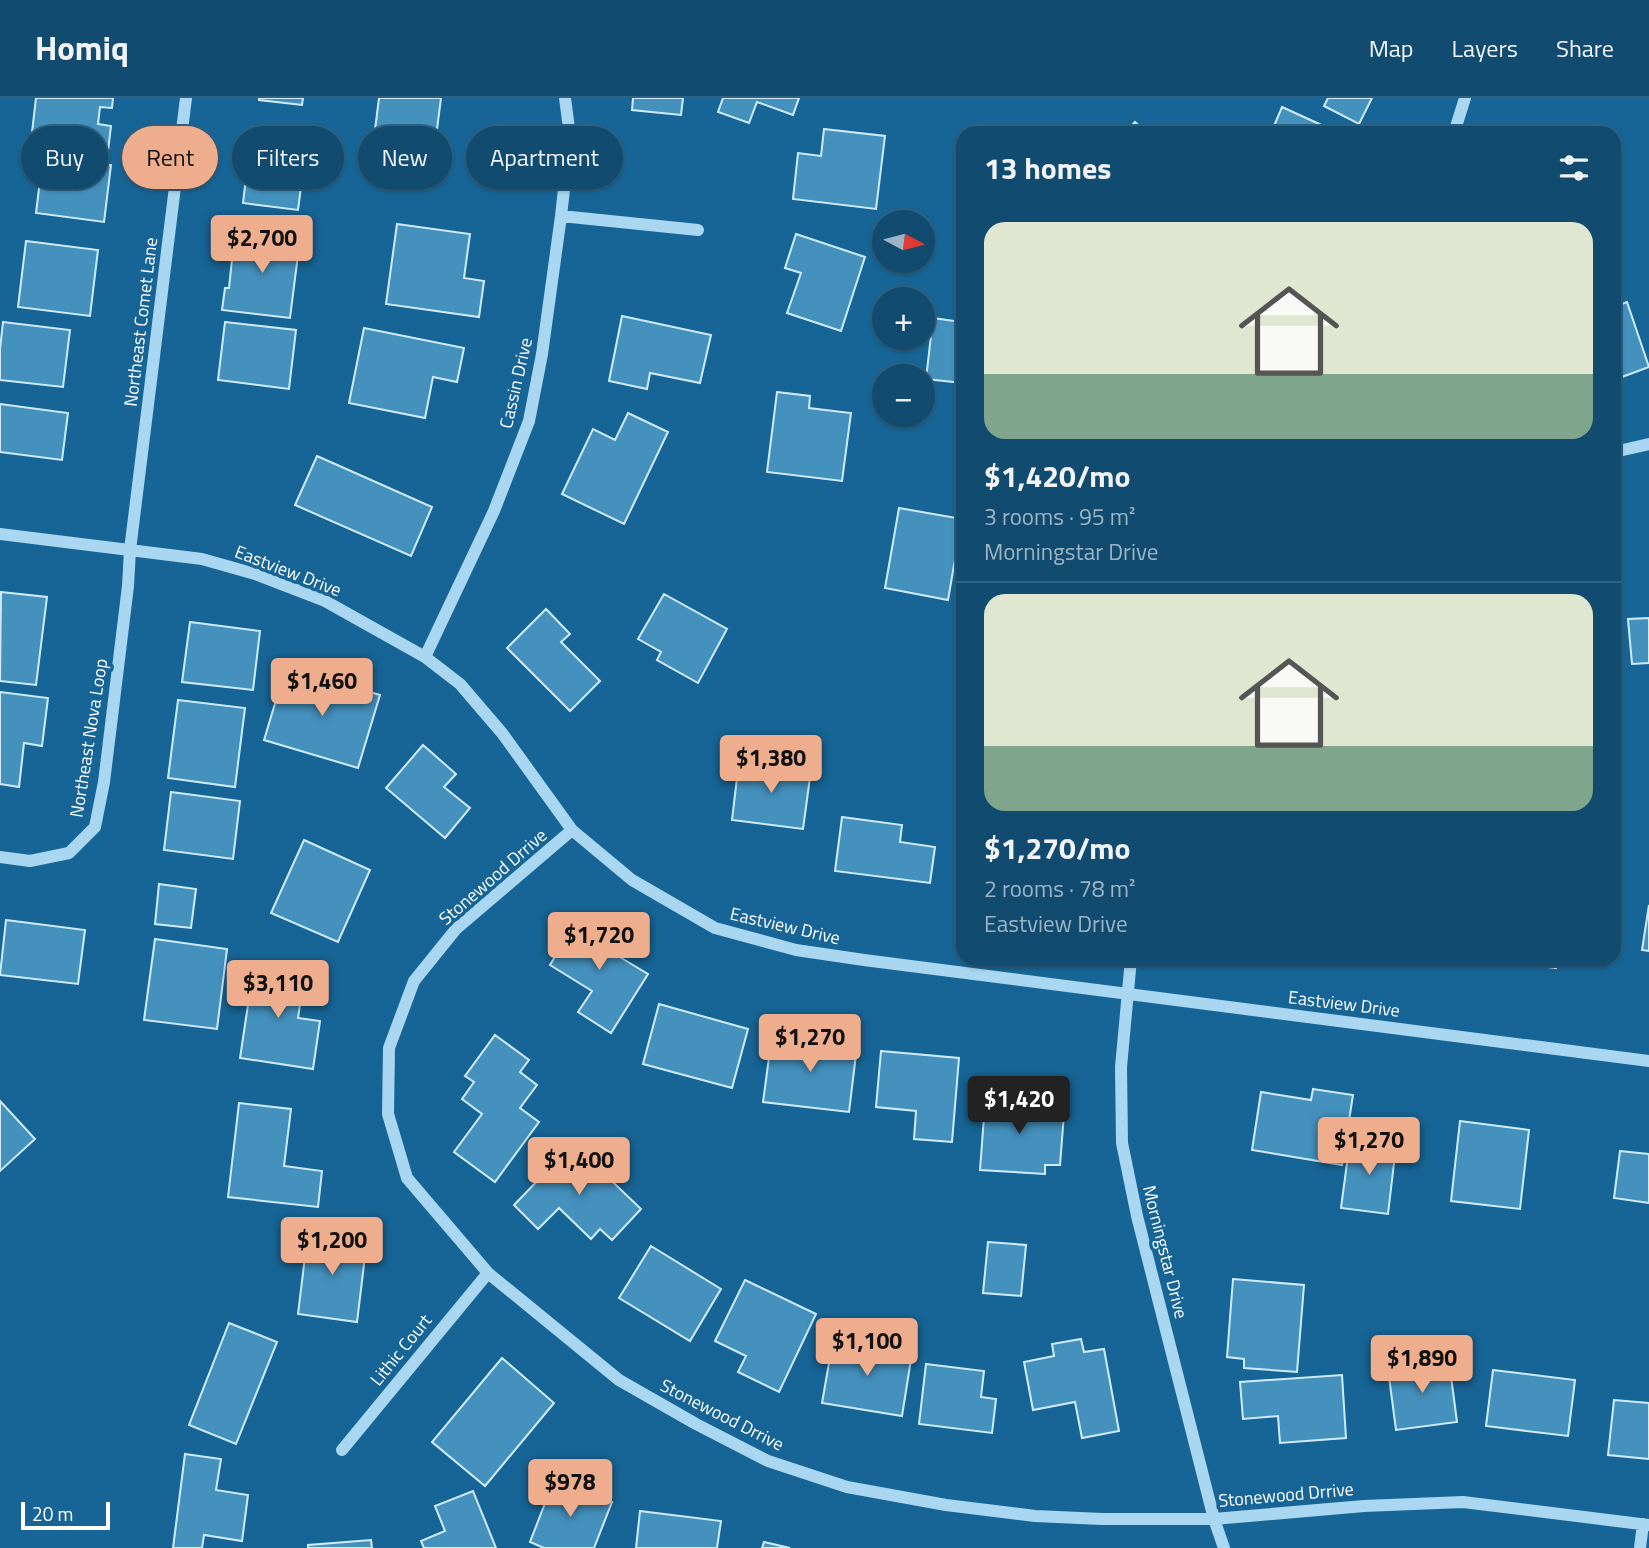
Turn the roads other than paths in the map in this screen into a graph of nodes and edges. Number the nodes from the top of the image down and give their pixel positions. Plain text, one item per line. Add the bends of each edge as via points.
1 (186, 98) edge
2 (565, 98) edge
3 (1465, 98) edge
4 (1456, 126) edge
5 (561, 216) junction
6 (698, 230) dead end
7 (1649, 444) edge
8 (1621, 450) edge
9 (0, 534) edge
10 (130, 550) junction
11 (425, 657) junction
12 (572, 830) junction
13 (0, 858) edge
14 (1130, 966) edge
15 (1126, 994) junction
16 (1649, 1061) edge
17 (488, 1273) junction
18 (342, 1450) dead end
19 (1214, 1519) junction
20 (1646, 1524) edge
21 (1224, 1548) edge
22 (1640, 1548) edge

1 - 10 street, Northeast Comet Lane
2 - 5 street, Cassin Drive via 570,136
3 - 4 street
5 - 6 street
5 - 11 street, Cassin Drive via 529,421 494,511
7 - 8 street
9 - 10 street, Eastview Drive
10 - 11 street, Eastview Drive via 202,559 256,574 325,601
10 - 13 street, Northeast Nova Loop via 95,827 69,853 30,861
11 - 12 street, Eastview Drive via 460,684 502,733
12 - 15 street, Eastview Drive via 632,880 715,928 796,950
12 - 17 street, Stonewood Drrive via 456,929 414,981 389,1048 388,1114 407,1178
14 - 15 street, Morningstar Drive
15 - 16 street, Eastview Drive
15 - 19 street, Morningstar Drive via 1122,1143
17 - 18 street, Lithic Court
17 - 19 street, Stonewood Drrive via 620,1380 768,1461 847,1487 946,1505 1035,1516
19 - 20 street, Stonewood Drrive via 1464,1502
19 - 21 street, Morningstar Drive
20 - 22 street

